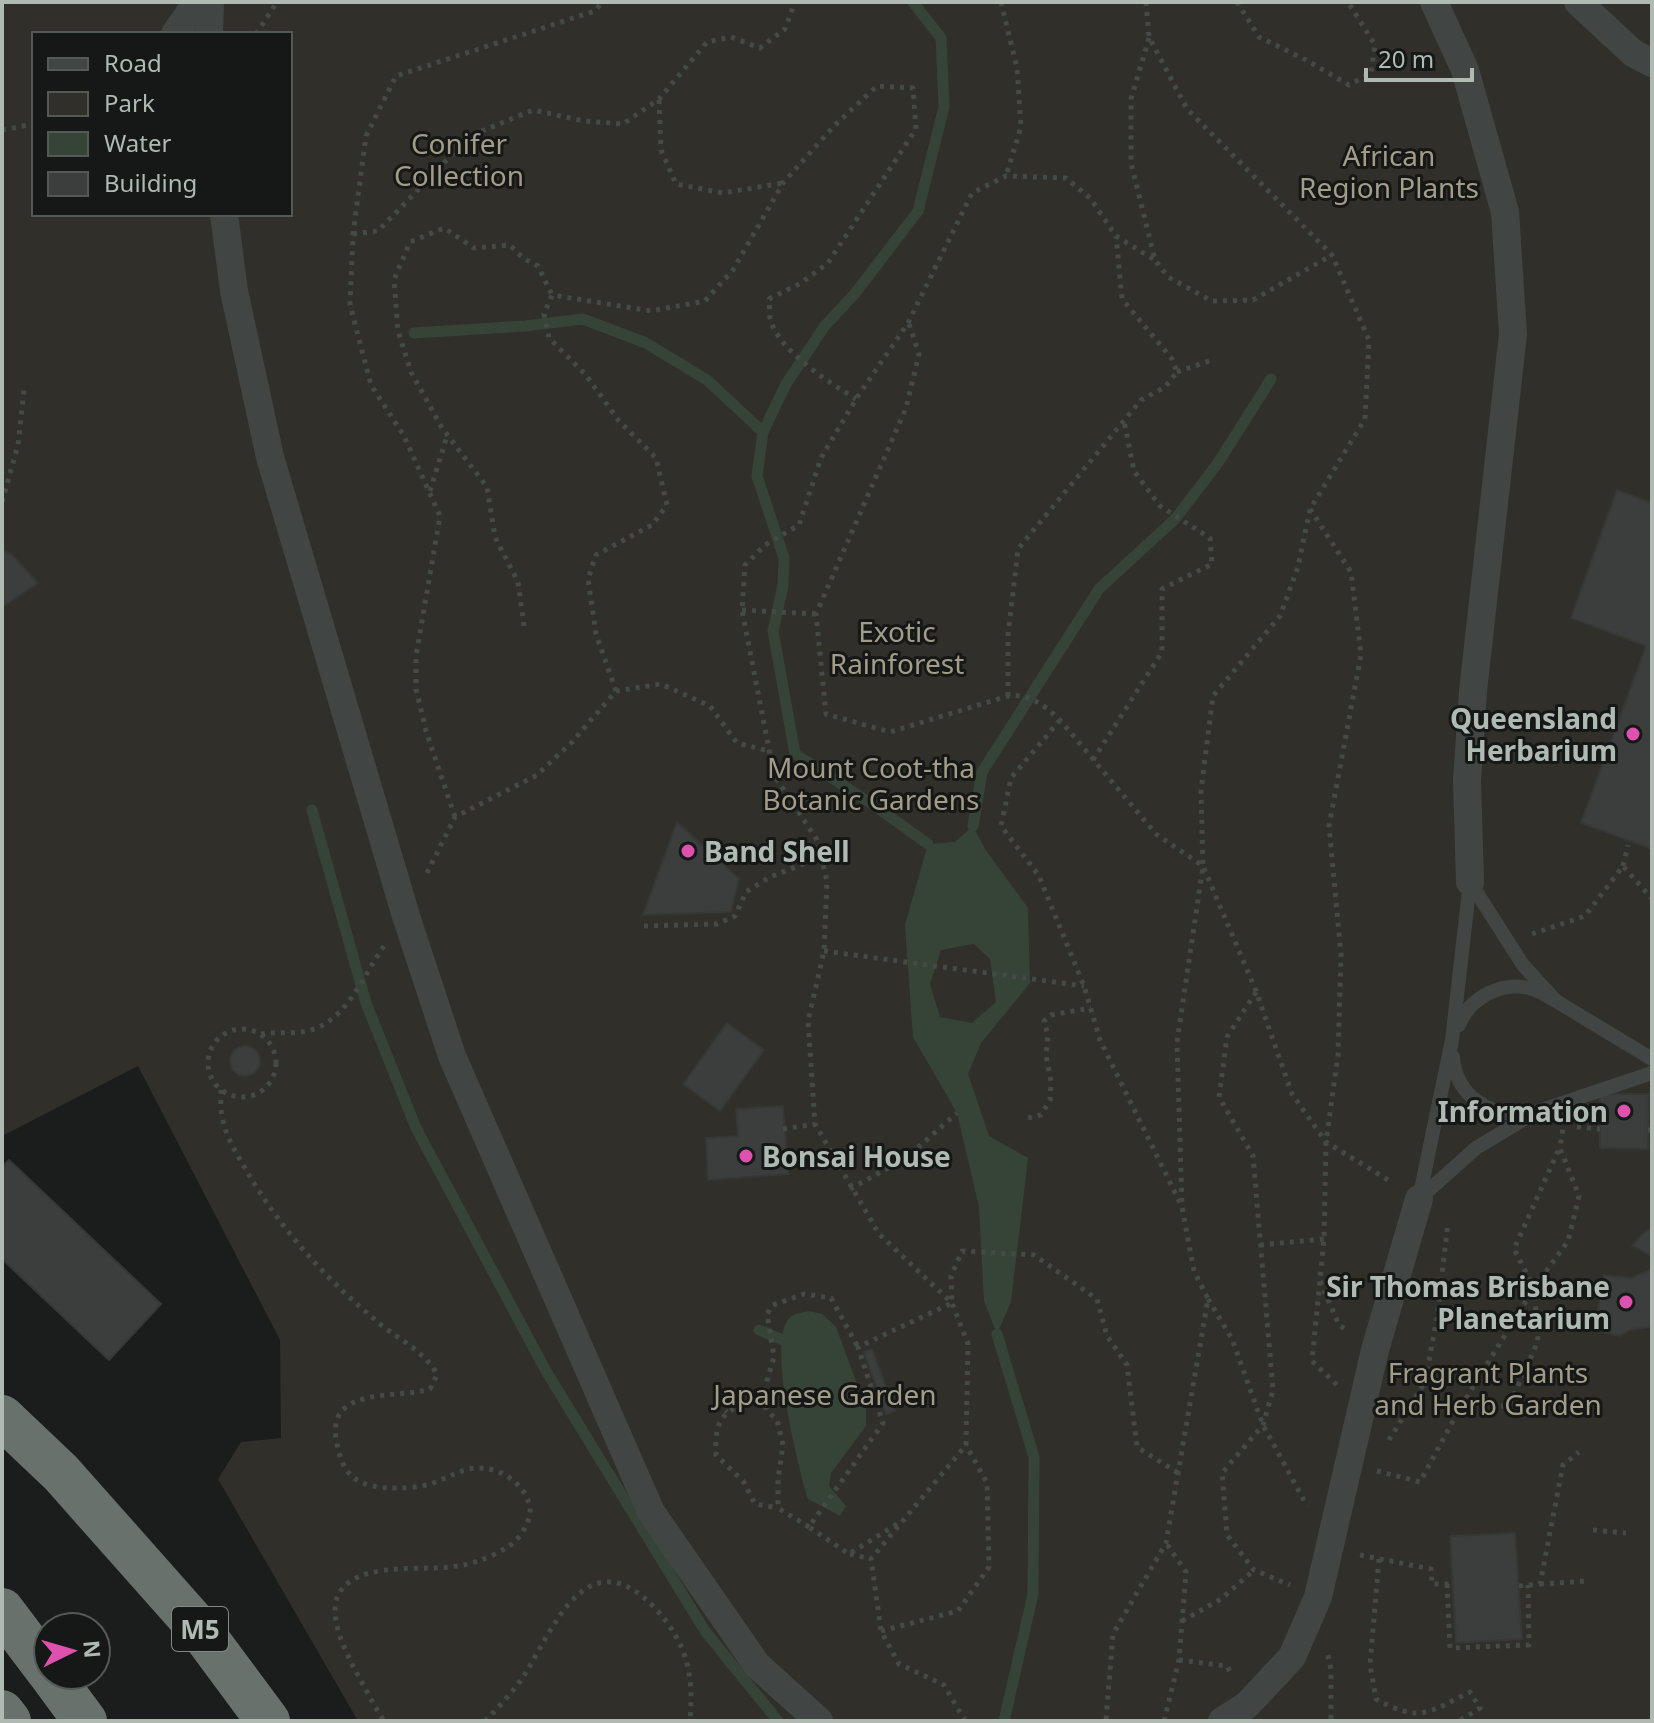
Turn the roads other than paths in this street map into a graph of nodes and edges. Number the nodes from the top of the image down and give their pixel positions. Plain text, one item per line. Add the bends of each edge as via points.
1 (197, 2) edge
2 (210, 2) edge
3 (1434, 2) edge
4 (1578, 2) edge
5 (176, 32) edge
6 (209, 32) edge
7 (1652, 63) edge
8 (224, 216) edge
9 (1470, 882) junction
10 (1556, 1001) junction
11 (1452, 1040) junction
12 (1652, 1059) edge
13 (1652, 1073) edge
14 (1536, 1112) junction
15 (1419, 1199) junction
16 (2, 1417) edge
17 (2, 1610) edge
18 (32, 1650) edge
19 (62, 1691) edge
20 (2, 1712) edge
21 (9, 1721) edge
22 (85, 1721) edge
23 (268, 1721) edge
24 (819, 1721) edge
25 (1222, 1721) edge

1 - 5 street
2 - 6 street
3 - 9 street via 1465,70 1505,212 1513,334 1473,691 1467,781
4 - 7 street via 1633,53
8 - 24 street via 234,291 270,457 452,1056 651,1512 757,1665
9 - 10 lane via 1523,965
9 - 11 lane
10 - 11 lane via 1533,989 1508,987 1483,995 1464,1012
10 - 12 lane
11 - 14 lane via 1454,1070 1466,1093 1486,1108 1511,1116
11 - 15 lane
13 - 14 lane
14 - 15 lane via 1476,1148
15 - 25 street via 1360,1408 1358,1467 1318,1597 1292,1657 1247,1705
16 - 23 highway, M5 via 61,1473 202,1632
17 - 18 highway
19 - 22 highway
20 - 21 highway

